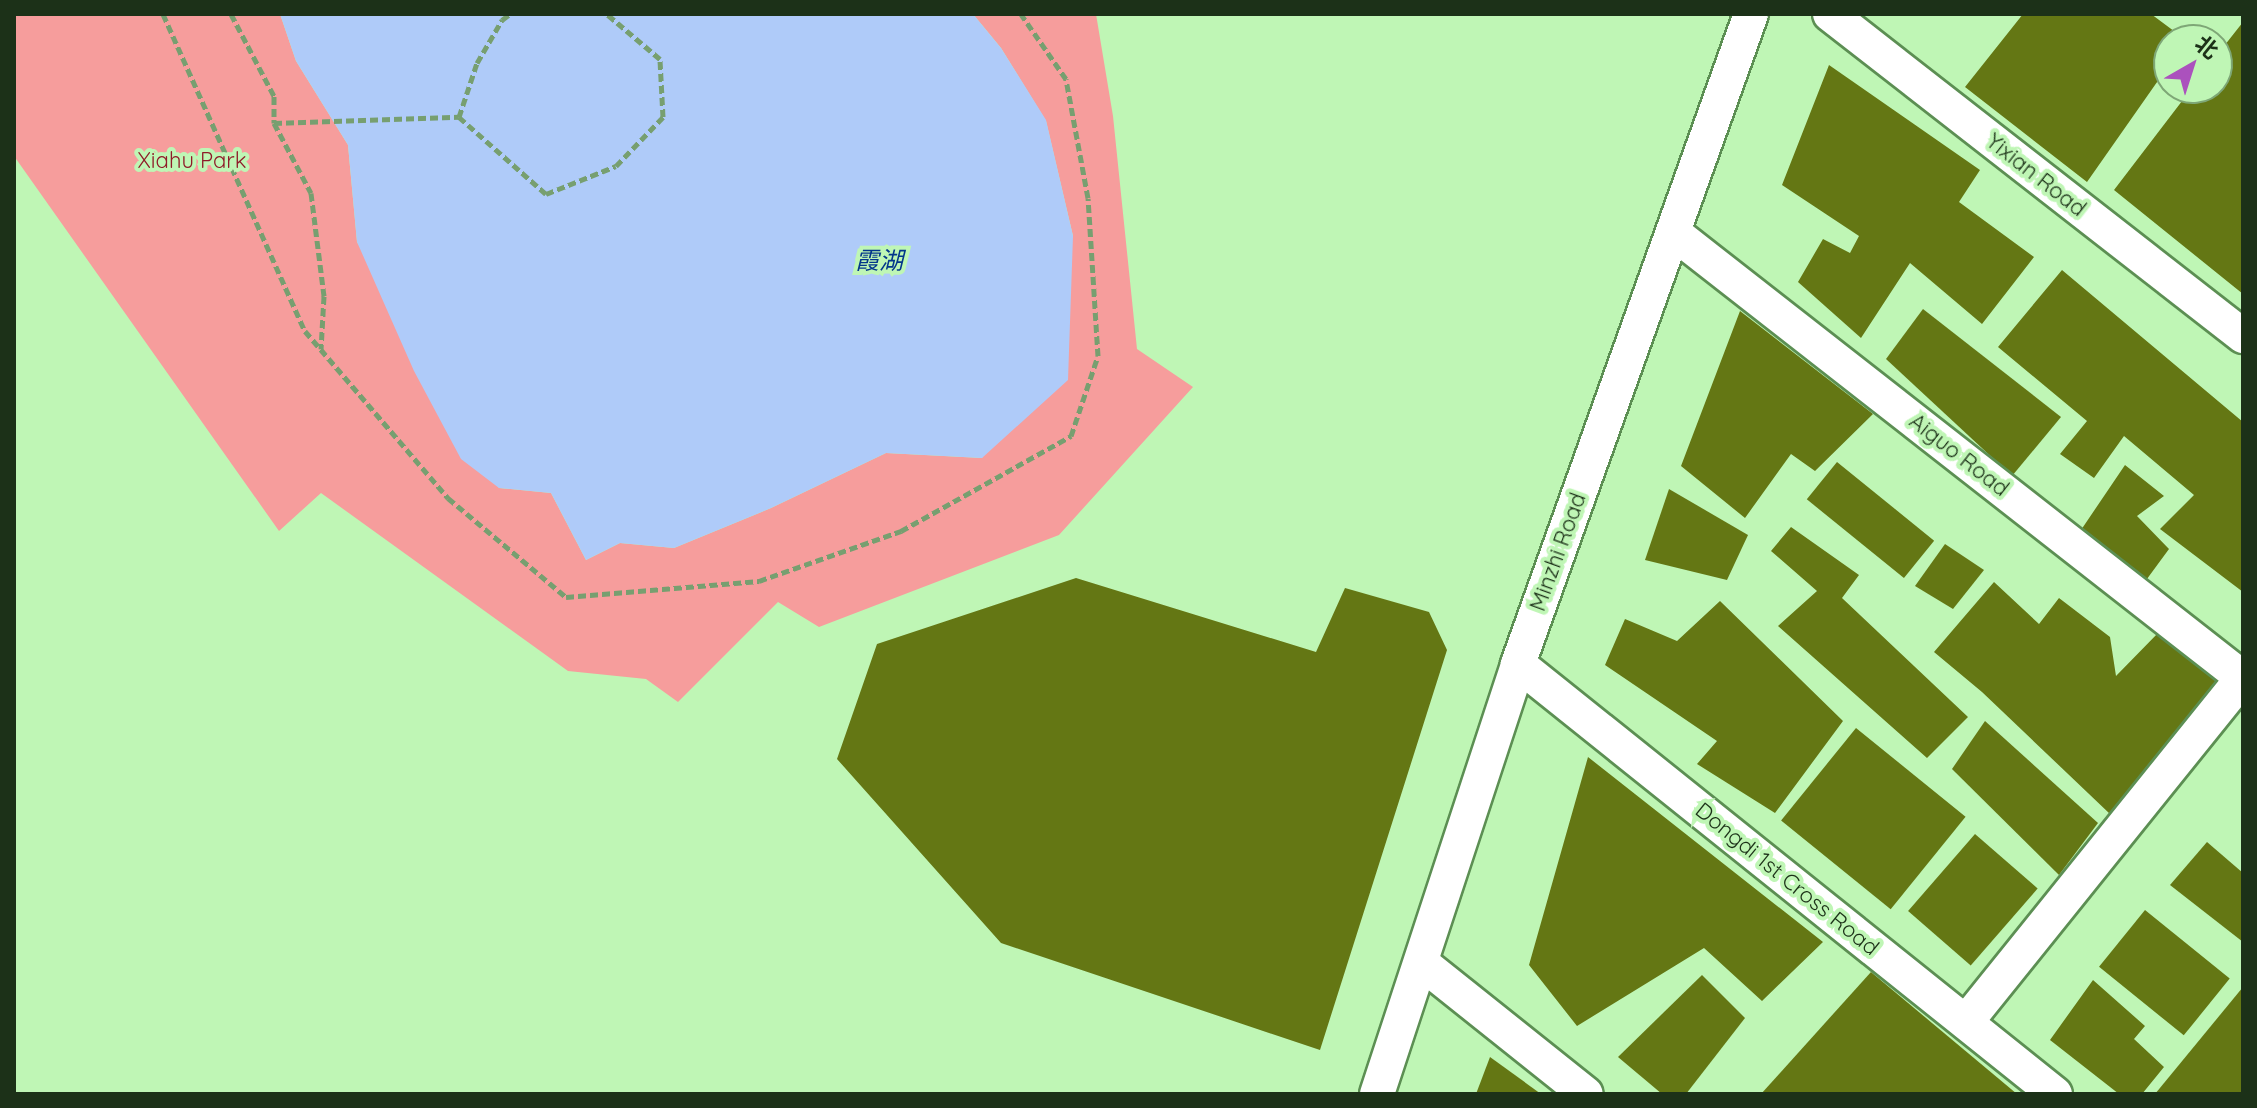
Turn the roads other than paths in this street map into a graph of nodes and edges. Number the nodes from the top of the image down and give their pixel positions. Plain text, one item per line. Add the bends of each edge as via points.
1 (1751, 14) edge
2 (1830, 14) edge
3 (1674, 233) junction
4 (2243, 336) edge
5 (1518, 664) junction
6 (2243, 678) edge
7 (1423, 964) junction
8 (1966, 1022) junction
9 (1377, 1094) edge
10 (1586, 1094) edge
11 (2055, 1094) edge

1 - 3 street, Minzhi Road
2 - 4 street, Yixian Road
3 - 5 street, Minzhi Road
3 - 6 street, Aiguo Road
5 - 7 street, Minzhi Road
5 - 8 street, Dongdi 1st Cross Road
6 - 8 street
7 - 9 street, Minzhi Road
7 - 10 street
8 - 11 street, Dongdi 1st Cross Road

